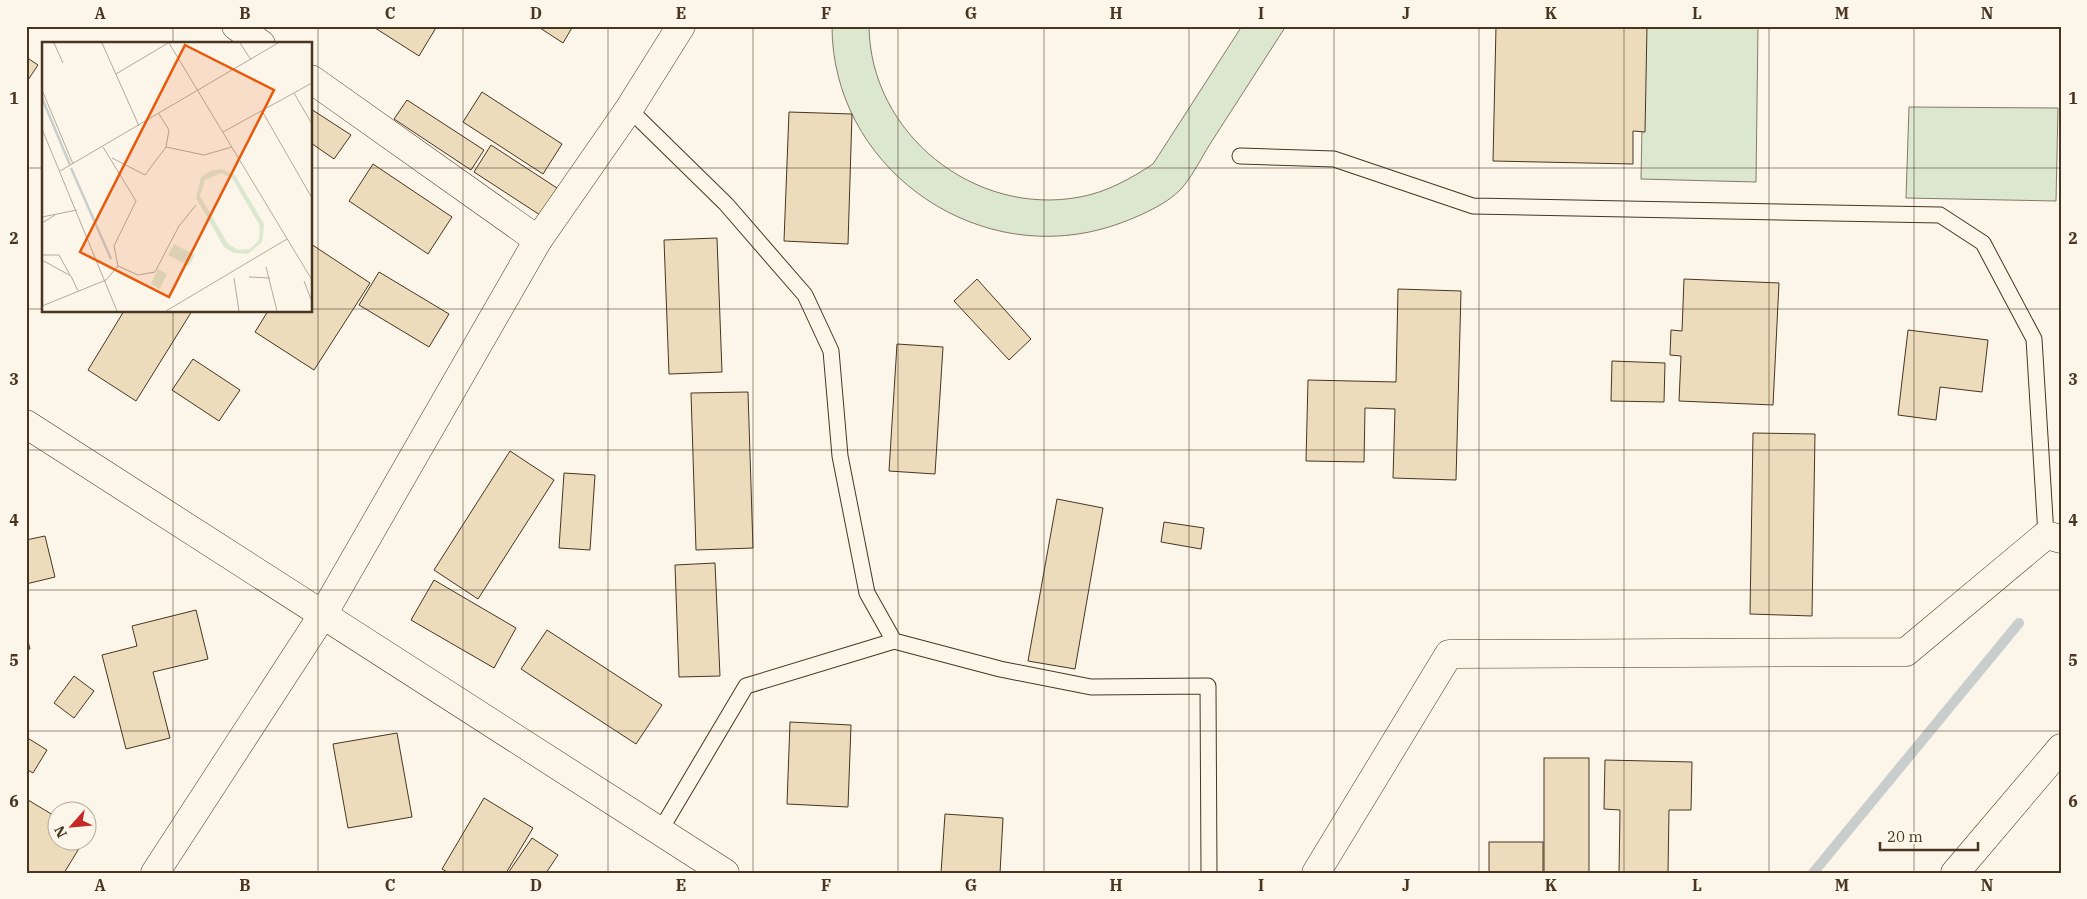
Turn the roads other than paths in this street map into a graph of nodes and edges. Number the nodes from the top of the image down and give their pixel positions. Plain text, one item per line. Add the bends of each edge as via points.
1 (236, 26) edge
2 (681, 26) edge
3 (258, 42) edge
4 (312, 80) edge
5 (629, 109) junction
6 (1240, 156) dead end
7 (538, 240) junction
8 (26, 424) edge
9 (2053, 537) edge
10 (322, 616) junction
11 (894, 641) junction
12 (2061, 748) edge
13 (660, 831) junction
14 (155, 873) edge
15 (725, 873) edge
16 (1209, 873) edge
17 (1316, 873) edge
18 (1955, 873) edge

1 - 3 street
2 - 5 street
4 - 7 street
5 - 7 street
5 - 11 lane via 726,204 805,295 831,351 840,456 867,593
6 - 9 lane via 1334,158 1473,206 1940,215 1983,244 2034,339
7 - 10 street
8 - 10 street
9 - 17 street via 1906,652 1448,654
10 - 13 street
10 - 14 street
11 - 13 lane via 746,686
11 - 16 lane via 1000,669 1091,687 1208,686
12 - 18 street
13 - 15 street

